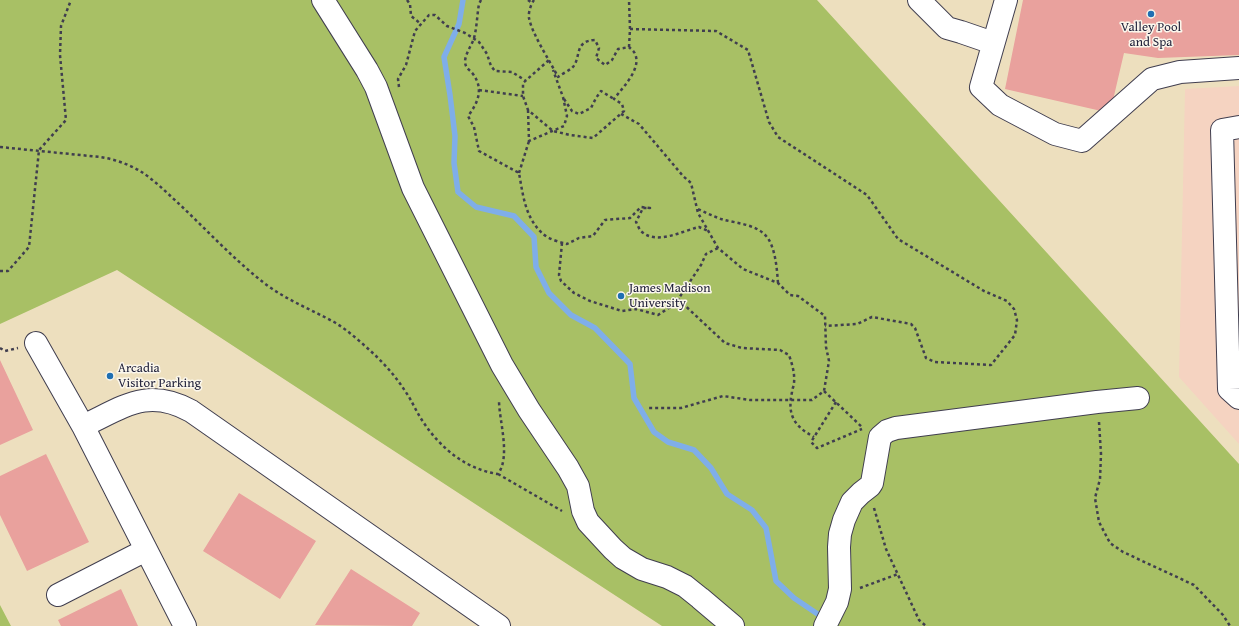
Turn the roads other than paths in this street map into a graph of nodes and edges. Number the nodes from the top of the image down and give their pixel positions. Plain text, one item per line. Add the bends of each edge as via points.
1 (323, 0) edge
2 (919, 0) edge
3 (1006, 0) edge
4 (993, 43) junction
5 (1239, 68) edge
6 (1239, 127) edge
7 (36, 343) dead end
8 (1138, 398) dead end
9 (1239, 398) edge
10 (83, 426) junction
11 (146, 550) junction
12 (58, 594) dead end
13 (185, 626) edge
14 (499, 626) edge
15 (732, 626) edge
16 (825, 626) edge

1 - 15 lane via 376,87 410,182 505,370 578,486 588,522 623,558 642,569 668,577 685,586
2 - 4 lane via 947,28
3 - 4 lane
4 - 5 lane via 981,87 1000,105 1055,134 1082,141 1152,79 1180,72
6 - 9 lane via 1222,130 1230,389
7 - 10 lane
8 - 16 lane via 890,429 884,432 880,437 874,478 870,486 852,502 842,527 839,547 839,595
10 - 11 lane
10 - 14 lane via 148,399 179,405
11 - 12 lane
11 - 13 lane

